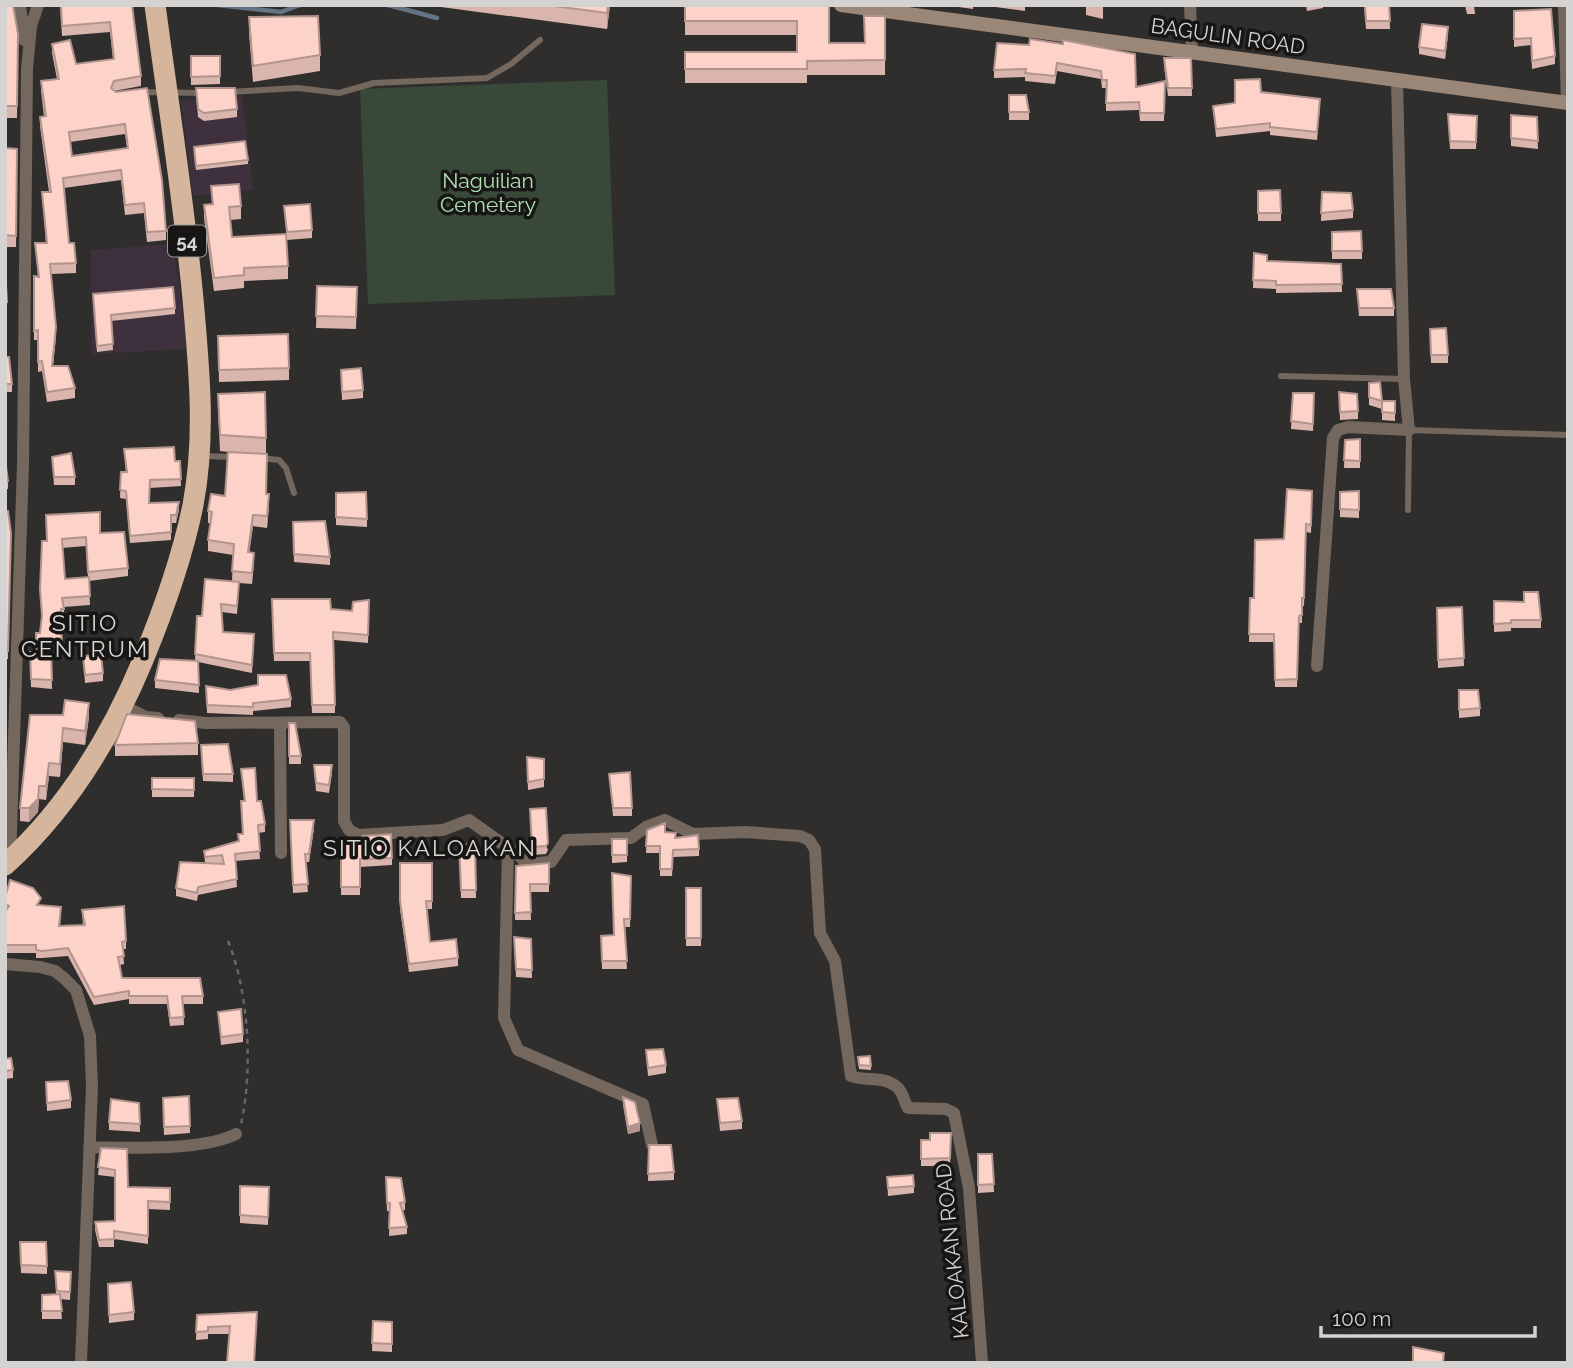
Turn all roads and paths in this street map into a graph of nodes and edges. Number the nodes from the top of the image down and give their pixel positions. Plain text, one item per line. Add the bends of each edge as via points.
1 (20, 5) edge
2 (38, 5) edge
3 (155, 5) edge
4 (841, 5) edge
5 (1190, 5) edge
6 (1564, 5) edge
7 (540, 40) dead end
8 (1192, 51) junction
9 (27, 69) junction
10 (1397, 80) junction
11 (220, 92) edge
12 (167, 93) junction
13 (207, 93) edge
14 (128, 94) edge
15 (1568, 103) edge
16 (1281, 376) dead end
17 (1404, 379) junction
18 (1409, 430) junction
19 (1568, 435) edge
20 (198, 456) junction
21 (294, 493) dead end
22 (1408, 510) dead end
23 (1317, 666) dead end
24 (124, 706) junction
25 (280, 724) junction
26 (508, 850) junction
27 (281, 853) dead end
28 (8, 863) edge
29 (228, 941) dead end
30 (5, 964) edge
31 (236, 1134) joint
32 (652, 1144) edge
33 (89, 1147) junction
34 (81, 1363) edge
35 (982, 1363) edge

1 - 9 street
2 - 9 street
3 - 12 highway, 54
4 - 8 main road, BAGULIN ROAD
5 - 8 street
6 - 15 street
7 - 11 lane via 487,78 374,83 340,93 298,88
8 - 10 main road, BAGULIN ROAD
9 - 28 street via 23,464
10 - 15 main road, BAGULIN ROAD
10 - 17 street
12 - 13 lane
12 - 14 lane
12 - 20 highway, 54 via 200,362
16 - 17 lane
17 - 18 street
18 - 19 lane
18 - 22 lane
18 - 23 street via 1348,427 1332,438
20 - 21 lane via 279,460
20 - 24 highway, 54 via 180,557
24 - 25 street, KALOAKAN ROAD via 146,717
24 - 28 highway, 54 via 66,798
25 - 26 street, KALOAKAN ROAD via 343,724 342,811 349,830 368,835 443,830 469,820
25 - 27 street
26 - 32 street via 503,998 508,1031 518,1050 643,1104
26 - 35 street, KALOAKAN ROAD via 526,864 543,864 551,862 566,840 631,838 665,820 693,834 746,832 809,840 817,856 820,933 835,961 851,1076 883,1080 899,1088 908,1108 954,1113 969,1188
29 - 31 path via 246,1026 249,1066 249,1085
30 - 33 street via 55,971 76,990 90,1036
31 - 33 street via 143,1148
33 - 34 street

